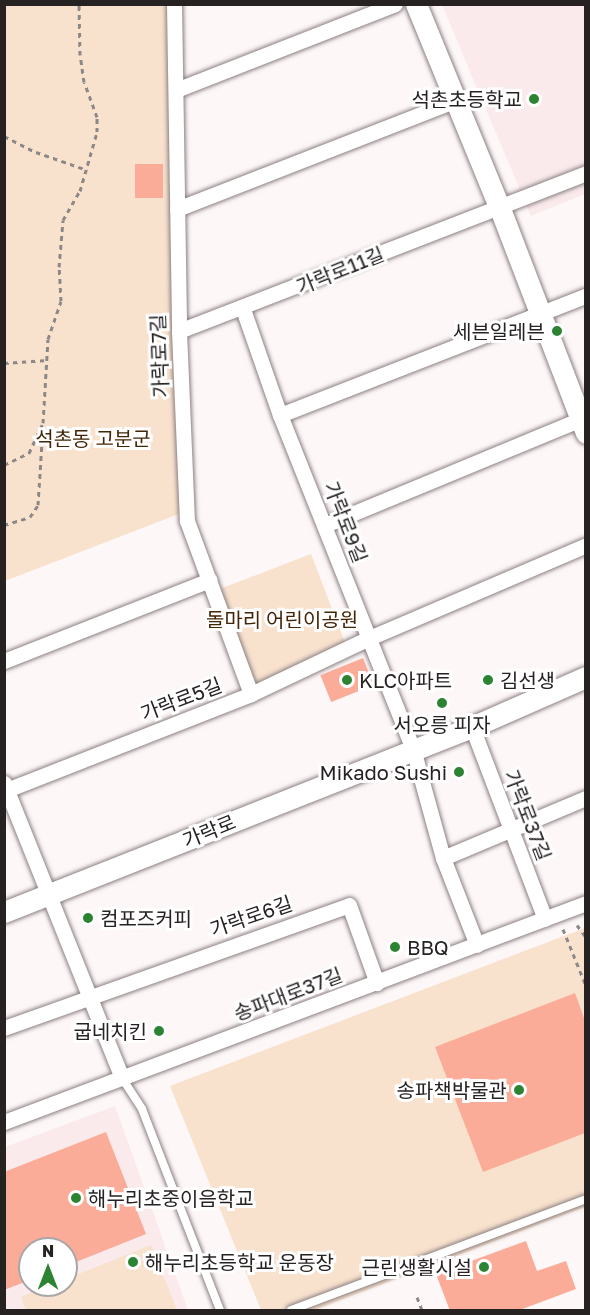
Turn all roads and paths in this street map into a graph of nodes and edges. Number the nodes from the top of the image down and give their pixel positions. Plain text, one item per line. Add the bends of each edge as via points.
1 (79, 4) edge
2 (174, 4) edge
3 (394, 4) edge
4 (416, 4) edge
5 (176, 90) junction
6 (454, 101) junction
7 (4, 136) edge
8 (87, 170) junction
9 (585, 173) edge
10 (499, 206) junction
11 (177, 209) junction
12 (585, 296) edge
13 (243, 309) junction
14 (539, 314) junction
15 (179, 331) junction
16 (48, 360) junction
17 (4, 363) edge
18 (280, 415) junction
19 (43, 423) junction
20 (583, 423) edge
21 (4, 465) edge
22 (4, 525) edge
23 (325, 525) junction
24 (585, 545) edge
25 (210, 580) junction
26 (367, 639) junction
27 (4, 661) edge
28 (585, 677) edge
29 (251, 694) junction
30 (472, 727) junction
31 (413, 749) junction
32 (5, 788) edge
33 (585, 798) edge
34 (511, 831) junction
35 (443, 858) junction
36 (50, 895) junction
37 (585, 903) edge
38 (4, 912) edge
39 (545, 919) junction
40 (561, 923) dead end
41 (477, 945) junction
42 (377, 983) junction
43 (585, 986) edge
44 (89, 995) junction
45 (4, 1028) edge
46 (122, 1078) junction
47 (4, 1122) edge
48 (585, 1199) edge
49 (417, 1297) dead end
50 (220, 1311) edge
51 (291, 1311) edge
52 (422, 1311) edge

1 - 8 path via 84,82 97,117
2 - 5 street, 가락로7길
3 - 5 street
4 - 6 street
5 - 11 street, 가락로7길
6 - 10 street
6 - 11 street
7 - 8 path
8 - 16 path via 63,220 61,302 48,339
9 - 10 street, 가락로11길
10 - 13 street, 가락로11길
10 - 14 street
11 - 15 street, 가락로7길
12 - 14 street
13 - 15 street, 가락로11길
13 - 18 street, 가락로9길
14 - 18 street
14 - 20 street
15 - 25 street, 가락로7길 via 187,521
16 - 17 path
16 - 19 path
18 - 23 street, 가락로9길
19 - 21 path via 29,453
19 - 22 path via 38,505 30,517
20 - 23 street
23 - 26 street, 가락로9길
24 - 26 street
25 - 27 street
25 - 29 street, 가락로7길
26 - 29 street, 가락로5길
26 - 31 street, 가락로9길
28 - 30 street, 가락로
29 - 32 street, 가락로5길
30 - 31 street, 가락로
30 - 34 street, 가락로37길
31 - 35 street
31 - 36 street, 가락로
32 - 36 street, 가락로5길
33 - 34 street
34 - 35 street
34 - 39 street, 가락로37길
35 - 41 street
36 - 38 street, 가락로
36 - 44 street
37 - 39 street, 송파대로37길
39 - 41 street, 송파대로37길
40 - 43 path
41 - 42 street, 송파대로37길
42 - 44 street, 가락로6길 via 349,905
42 - 46 street, 송파대로37길
44 - 45 street, 가락로6길
44 - 46 street
46 - 47 street, 송파대로37길
46 - 50 lane via 142,1109
48 - 51 lane
49 - 52 path

